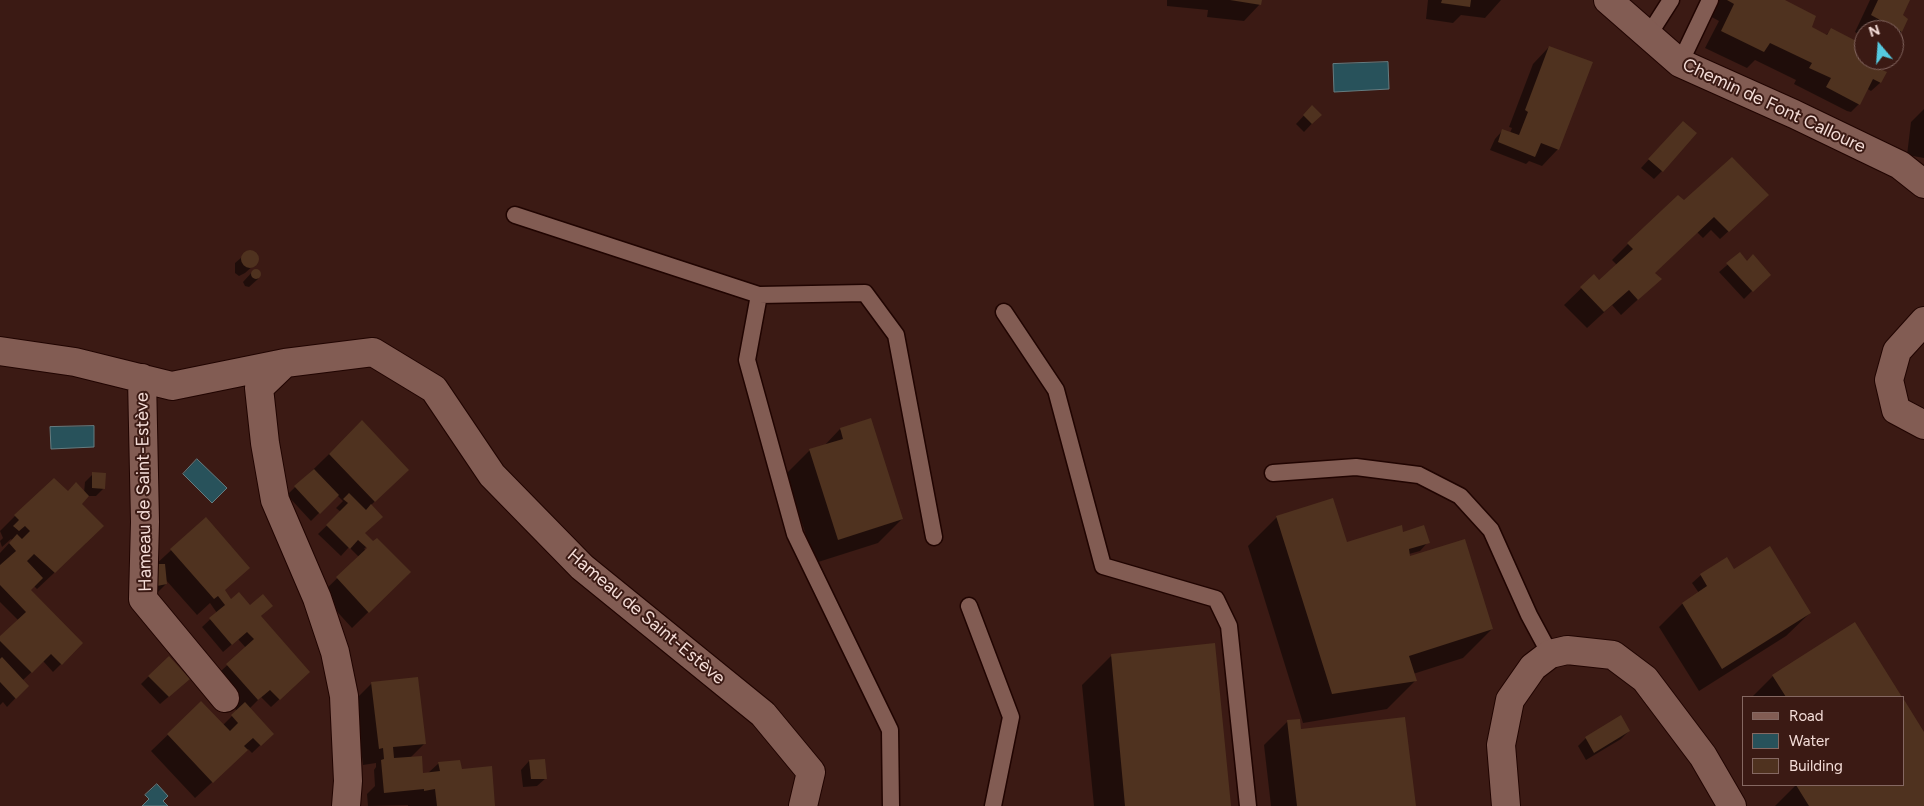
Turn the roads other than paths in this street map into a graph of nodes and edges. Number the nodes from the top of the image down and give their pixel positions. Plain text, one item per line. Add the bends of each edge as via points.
1 (1608, 0) edge
2 (1671, 0) edge
3 (1710, 0) edge
4 (1648, 36) junction
5 (1680, 63) junction
6 (1924, 184) edge
7 (515, 215) dead end
8 (759, 295) junction
9 (1004, 312) dead end
10 (1924, 321) edge
11 (0, 351) edge
12 (284, 363) junction
13 (142, 378) junction
14 (1924, 425) edge
15 (1273, 473) dead end
16 (934, 537) dead end
17 (969, 606) dead end
18 (1550, 654) junction
19 (225, 698) dead end
20 (346, 806) edge
21 (803, 806) edge
22 (891, 806) edge
23 (993, 806) edge
24 (1248, 806) edge
25 (1506, 806) edge
26 (1732, 806) edge

1 - 4 street, Chemin de Font Calloure
2 - 4 lane
3 - 5 lane
4 - 5 street, Chemin de Font Calloure
5 - 6 street, Chemin de Font Calloure via 1900,165
7 - 8 lane
8 - 16 lane via 865,293 896,335
8 - 22 lane via 747,360 795,534 890,730
9 - 24 lane via 1056,390 1103,566 1216,599 1229,626
10 - 14 street via 1897,351 1889,380 1896,410
11 - 13 street, Hameau de Saint-Estève via 75,362
12 - 13 street, Hameau de Saint-Estève via 172,386
12 - 20 street via 259,388 265,443 275,500 317,598 335,652 344,696
12 - 21 street, Hameau de Saint-Estève via 373,352 434,389 492,475 582,567 764,714 811,772
13 - 19 street, Hameau de Saint-Estève via 143,598
15 - 18 lane via 1356,467 1418,475 1460,496 1491,530
17 - 23 lane via 1010,717
18 - 25 street via 1533,667 1510,700 1500,745
18 - 26 street via 1567,650 1613,655 1645,679 1703,756

